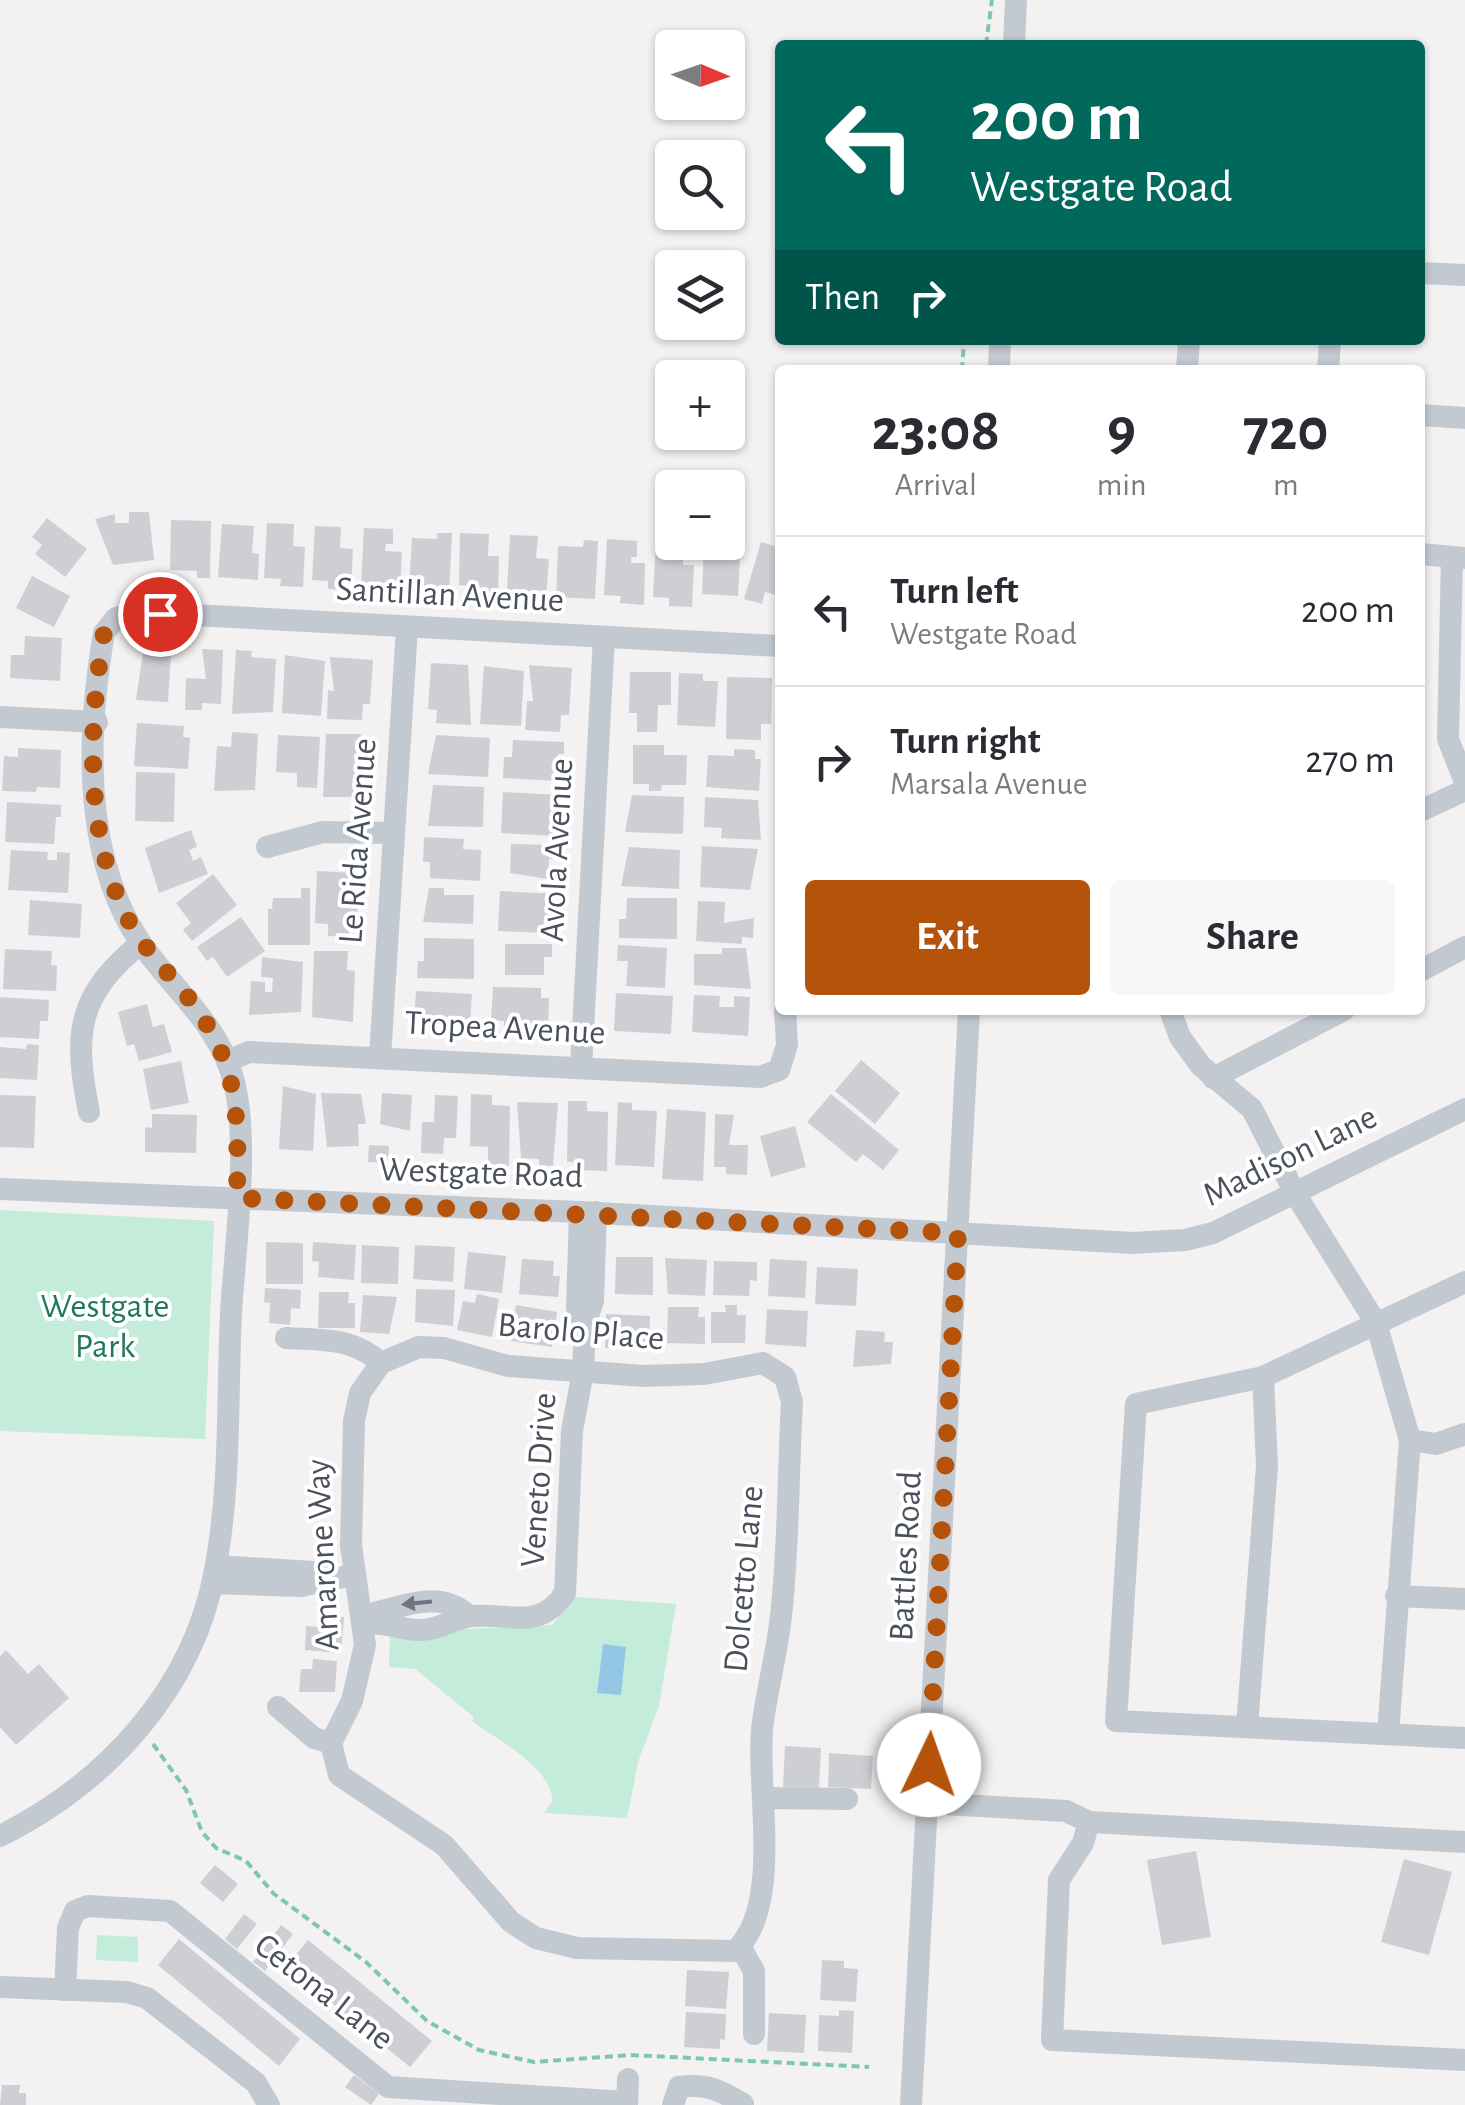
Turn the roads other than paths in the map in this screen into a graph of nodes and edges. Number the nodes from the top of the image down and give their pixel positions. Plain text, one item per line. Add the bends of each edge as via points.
1 (1016, 0) edge
2 (1014, 40) edge
3 (1425, 273) edge
4 (1465, 276) edge
5 (1425, 415) edge
6 (1465, 418) edge
7 (1425, 554) edge
8 (1458, 557) edge
9 (406, 628) junction
10 (604, 637) junction
11 (775, 646) edge
12 (0, 718) edge
13 (96, 722) junction
14 (1465, 782) edge
15 (1465, 790) edge
16 (1425, 809) edge
17 (394, 833) junction
18 (268, 848) dead end
19 (141, 942) junction
20 (1465, 948) edge
21 (1425, 968) edge
22 (786, 1015) edge
23 (969, 1015) edge
24 (1172, 1015) edge
25 (1334, 1015) edge
26 (380, 1058) junction
27 (227, 1061) junction
28 (581, 1067) junction
29 (1213, 1078) junction
30 (1465, 1109) edge
31 (89, 1112) dead end
32 (0, 1189) edge
33 (1296, 1194) junction
34 (237, 1198) junction
35 (588, 1212) junction
36 (958, 1233) junction
37 (1465, 1282) edge
38 (1376, 1323) junction
39 (286, 1338) dead end
40 (380, 1364) junction
41 (778, 1369) joint
42 (583, 1370) junction
43 (1263, 1377) junction
44 (1465, 1434) edge
45 (1410, 1440) junction
46 (214, 1574) junction
47 (353, 1575) junction
48 (1396, 1596) junction
49 (1465, 1600) edge
50 (363, 1620) junction
51 (278, 1707) dead end
52 (1247, 1728) junction
53 (1388, 1734) junction
54 (1465, 1738) edge
55 (331, 1743) junction
56 (764, 1798) junction
57 (847, 1799) dead end
58 (927, 1803) junction
59 (1089, 1822) junction
60 (0, 1836) edge
61 (1465, 1842) edge
62 (740, 1946) junction
63 (0, 1987) edge
64 (65, 1990) junction
65 (754, 2034) dead end
66 (1465, 2060) edge
67 (627, 2096) edge
68 (463, 2098) edge
69 (742, 2104) edge
70 (268, 2105) edge
71 (673, 2105) edge
72 (720, 2105) edge
73 (760, 2105) edge
74 (910, 2105) edge

1 - 2 street
3 - 4 street
5 - 6 street
7 - 8 street
8 - 14 street via 1448,739
9 - 10 street, Santillan Avenue
9 - 13 street, Santillan Avenue via 136,612 116,618 104,633
9 - 17 street, Le Rida Avenue
10 - 11 street, Santillan Avenue
10 - 28 street, Avola Avenue
12 - 13 street
13 - 19 street via 97,821 106,866
15 - 16 street
17 - 18 street via 324,832
17 - 26 street, Le Rida Avenue
19 - 27 street via 210,1027
19 - 31 street via 93,990 81,1024
20 - 21 street
22 - 28 street, Tropea Avenue via 779,1070 760,1076
23 - 36 street, Battles Road
24 - 29 street via 1180,1037
25 - 29 street
26 - 27 street, Tropea Avenue via 249,1052
26 - 28 street, Tropea Avenue
27 - 34 street via 238,1118
29 - 33 street via 1252,1109
30 - 33 street, Madison Lane
32 - 34 street, Westgate Road
33 - 36 street, Madison Lane via 1186,1240
33 - 38 street
34 - 35 street, Westgate Road
34 - 46 street
35 - 36 street, Westgate Road
35 - 42 street, Veneto Drive via 593,1301
36 - 58 street, Battles Road
37 - 38 street
38 - 43 street
38 - 45 street
39 - 40 street via 349,1342
40 - 42 street, Barolo Place via 398,1352 444,1348 508,1366
40 - 47 street, Amarone Way via 360,1394 354,1421
41 - 42 street, Barolo Place via 748,1363 678,1376
41 - 56 street, Dolcetto Lane via 792,1402 782,1610 762,1738
42 - 50 street, Veneto Drive via 572,1431 570,1577 549,1613 470,1616 424,1631
43 - 52 street via 1267,1466
43 - 52 street via 1136,1404 1116,1721
44 - 45 street via 1436,1444
45 - 48 street
46 - 47 street
46 - 60 street via 187,1658 137,1732 56,1808
47 - 50 street, Amarone Way
48 - 49 street
48 - 53 street
50 - 55 street, Amarone Way via 358,1682
51 - 55 street via 314,1738
52 - 53 street
53 - 54 street
55 - 62 street via 339,1775 444,1844 510,1922 536,1938 578,1948 717,1954
56 - 57 street
56 - 62 street, Dolcetto Lane via 755,1919
58 - 59 street via 1066,1811
58 - 74 street, Battles Road
59 - 61 street
59 - 66 street via 1083,1844 1058,1880 1052,2040
62 - 65 street via 754,1971
63 - 64 street
64 - 68 street, Cetona Lane via 75,1911 166,1910 388,2087
64 - 70 street via 147,1998 256,2083
67 - 68 street, Cetona Lane
69 - 71 street via 696,2084 679,2087
69 - 72 street
69 - 73 street

